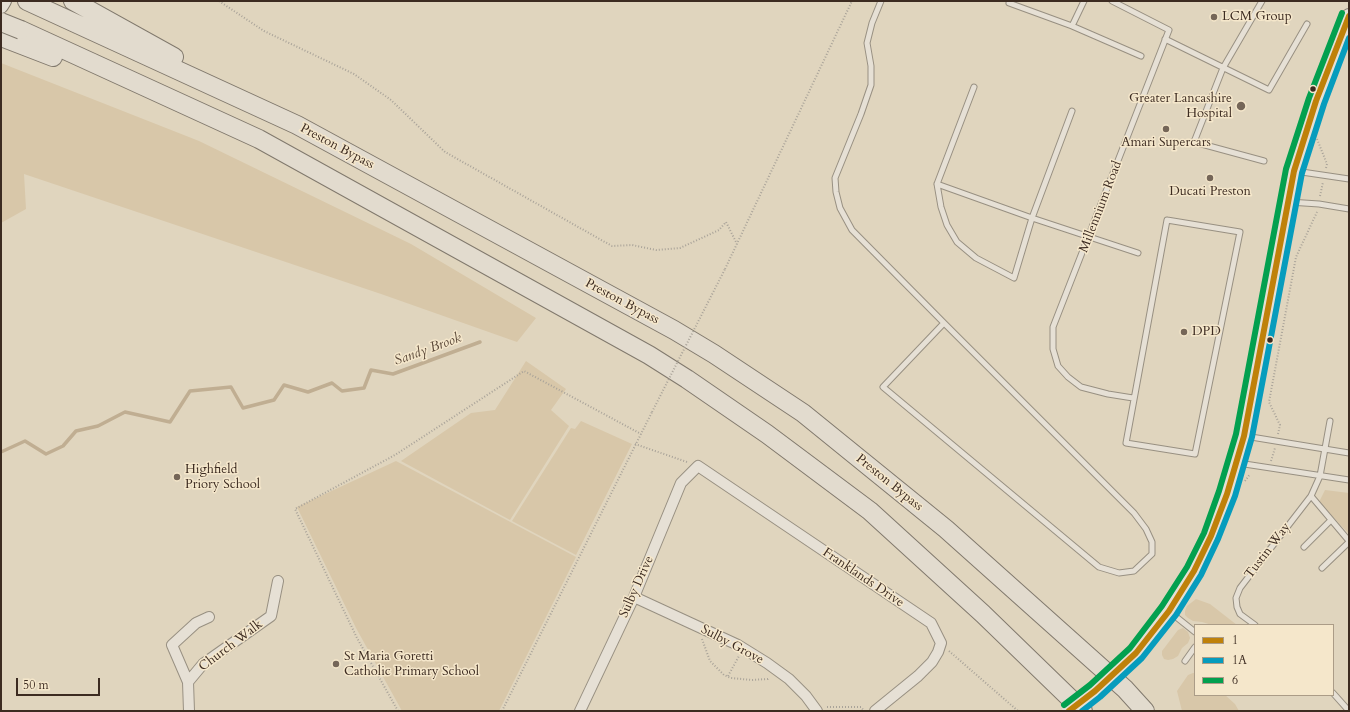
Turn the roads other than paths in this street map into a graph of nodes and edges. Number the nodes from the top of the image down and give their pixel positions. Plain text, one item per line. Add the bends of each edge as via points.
1 (4, 1) edge
2 (73, 1) edge
3 (881, 1) edge
4 (1084, 1) edge
5 (1112, 1) edge
6 (1262, 1) edge
7 (28, 2) edge
8 (1009, 3) dead end
9 (1, 6) edge
10 (1349, 16) edge
11 (1, 22) edge
12 (1307, 24) dead end
13 (1072, 26) junction
14 (12, 37) edge
15 (1165, 39) junction
16 (1141, 56) dead end
17 (1223, 68) junction
18 (974, 87) dead end
19 (1072, 111) dead end
20 (297, 126) junction
21 (1264, 161) dead end
22 (1294, 171) junction
23 (1349, 179) edge
24 (937, 184) junction
25 (1289, 202) junction
26 (1349, 209) edge
27 (1032, 218) junction
28 (1089, 237) junction
29 (1138, 253) dead end
30 (944, 323) junction
31 (1133, 398) junction
32 (1330, 421) dead end
33 (1244, 436) junction
34 (1325, 449) junction
35 (1349, 453) edge
36 (1238, 463) junction
37 (698, 466) joint
38 (1320, 476) junction
39 (1349, 480) edge
40 (1311, 496) junction
41 (1331, 520) junction
42 (1349, 542) edge
43 (1304, 547) dead end
44 (1322, 568) dead end
45 (278, 581) dead end
46 (634, 597) junction
47 (1169, 611) junction
48 (209, 617) dead end
49 (1254, 624) edge
50 (1194, 631) edge
51 (1194, 648) edge
52 (1185, 661) dead end
53 (188, 682) junction
54 (1334, 694) edge
55 (816, 709) edge
56 (189, 711) edge
57 (580, 711) edge
58 (875, 711) edge
59 (1070, 711) edge
60 (1083, 711) edge
61 (1145, 711) edge
62 (1349, 711) edge

1 - 9 main road
2 - 20 highway
3 - 30 lane via 867,43 871,85 836,178 836,192 840,208 852,230
4 - 13 lane
5 - 15 lane via 1169,30
6 - 17 lane
7 - 20 highway, Preston Bypass
8 - 13 lane
10 - 22 main road via 1316,101
11 - 14 highway, bridge
12 - 17 lane via 1269,90
13 - 16 lane
14 - 60 highway via 259,139 649,355 767,434 870,511 983,614
15 - 17 lane
15 - 28 lane, Millennium Road
17 - 21 lane via 1194,142
18 - 24 lane
19 - 27 lane
20 - 61 highway, Preston Bypass via 674,330 803,412 946,529 1125,689
22 - 23 lane
22 - 25 main road
24 - 27 lane
24 - 27 lane via 947,225 957,242 976,258 1014,278
25 - 26 lane
25 - 33 main road
27 - 28 lane
28 - 29 lane
28 - 31 lane, Millennium Road via 1053,327 1053,349 1058,366 1081,387
30 - 30 lane via 1134,513 1152,542 1152,554 1134,571 1119,573 1099,567 883,387
31 - 31 lane via 1167,220 1240,232 1195,454 1126,443
32 - 34 lane, Tustin Way
33 - 34 lane
33 - 36 main road
34 - 35 lane
34 - 38 lane, Tustin Way
36 - 38 lane
36 - 47 main road via 1194,571
37 - 46 street, Sulby Drive via 681,483
37 - 58 street, Franklands Drive via 931,623 941,643 932,662
38 - 39 lane
38 - 40 lane, Tustin Way
40 - 41 lane
40 - 49 lane, Tustin Way via 1240,588 1236,598 1237,607 1240,614
41 - 42 lane
41 - 43 lane
42 - 44 lane
45 - 53 street, Church Walk via 271,616 203,664
46 - 55 street, Sulby Grove via 743,648 789,679
46 - 57 street, Sulby Drive
47 - 50 lane
47 - 59 main road, bridge via 1136,653
48 - 53 street via 196,623 172,645
51 - 52 lane
53 - 56 street, Church Walk
54 - 62 lane

